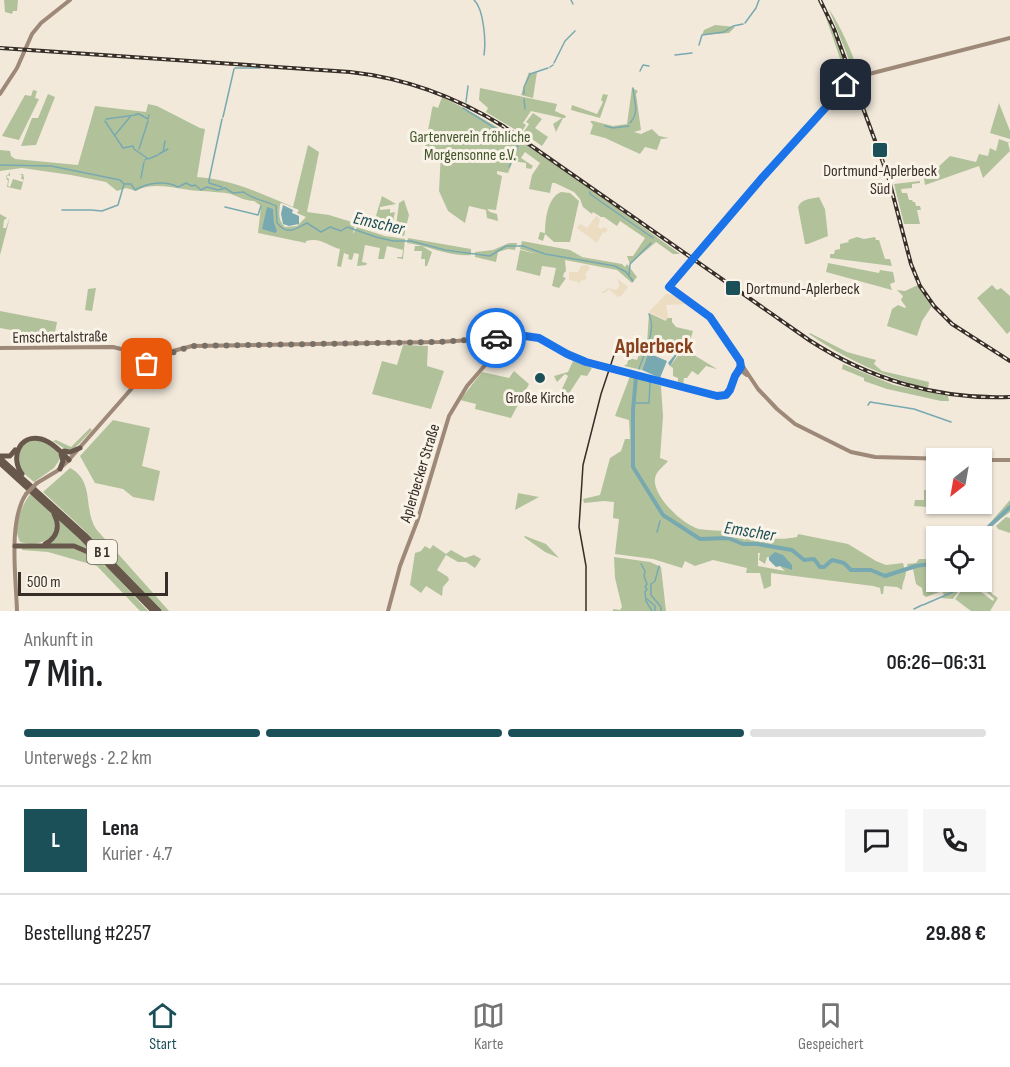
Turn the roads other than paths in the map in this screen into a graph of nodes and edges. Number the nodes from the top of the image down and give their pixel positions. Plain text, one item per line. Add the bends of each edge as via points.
1 (70, 0) edge
2 (1010, 38) edge
3 (0, 94) edge
4 (494, 338) junction
5 (0, 348) edge
6 (151, 366) junction
7 (740, 368) junction
8 (80, 448) junction
9 (62, 452) junction
10 (0, 457) edge
11 (926, 458) edge
12 (70, 459) junction
13 (992, 460) edge
14 (1010, 460) edge
15 (0, 463) edge
16 (60, 469) junction
17 (26, 480) junction
18 (50, 507) junction
19 (15, 544) junction
20 (106, 561) junction
21 (17, 611) edge
22 (153, 611) edge
23 (159, 611) edge
24 (387, 611) edge

1 - 3 main road via 32,34
2 - 7 main road, bridge via 850,82 669,287 710,317
4 - 6 main road via 192,346 165,355
4 - 7 main road via 532,336 576,359 717,396 727,394
4 - 24 main road, Aplerbecker Straße via 495,352 449,416
5 - 6 main road, Emschertalstraße via 108,346 134,352
6 - 8 main road
7 - 11 main road via 786,417 842,450 875,457
8 - 9 highway
8 - 12 main road
9 - 10 highway via 48,440 35,437 22,441 10,456
9 - 12 highway
9 - 16 highway
9 - 17 highway via 42,439 23,442 15,459
10 - 17 highway, B 1
12 - 16 main road
13 - 14 main road
15 - 18 highway, B 1
16 - 19 main road, bridge via 26,494 16,514
17 - 23 highway, B 1
18 - 19 highway via 58,525 53,538 40,545
18 - 20 highway, B 1
19 - 20 highway via 74,546
19 - 21 main road
20 - 22 highway, B 1

